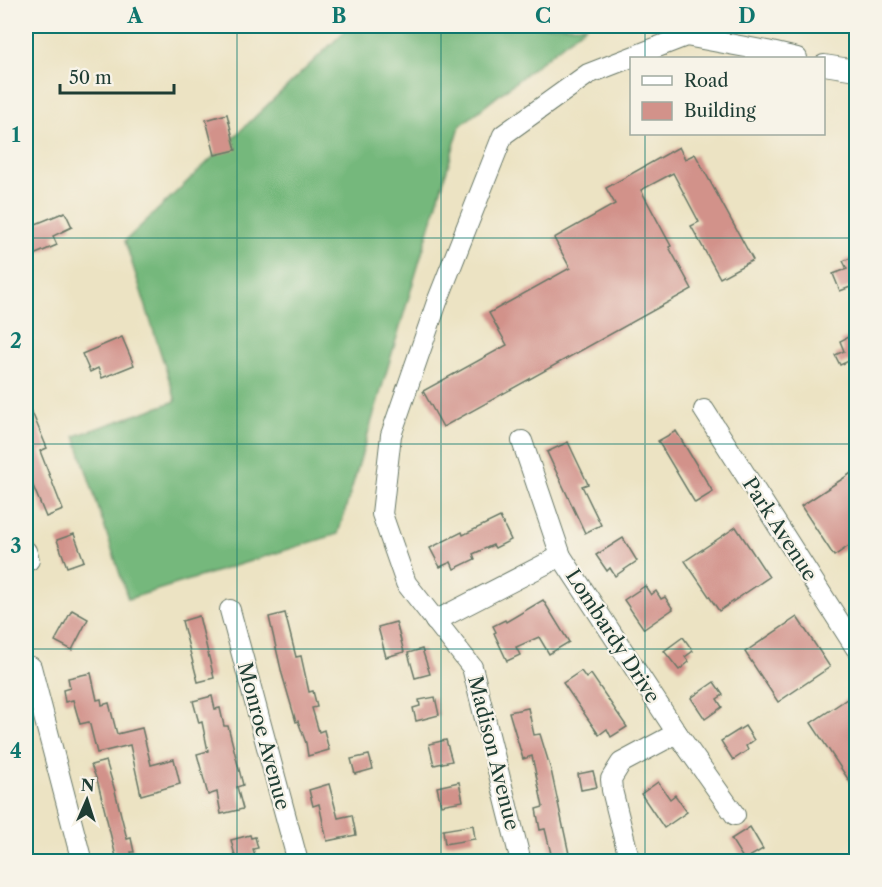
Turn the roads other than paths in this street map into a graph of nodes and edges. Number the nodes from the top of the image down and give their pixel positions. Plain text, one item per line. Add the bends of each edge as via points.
1 (632, 57) edge
2 (793, 57) edge
3 (630, 58) edge
4 (825, 66) edge
5 (856, 70) edge
6 (704, 410) dead end
7 (522, 441) dead end
8 (561, 556) junction
9 (230, 610) dead end
10 (435, 621) junction
11 (856, 648) edge
12 (31, 667) dead end
13 (677, 733) junction
14 (735, 815) dead end
15 (82, 861) edge
16 (298, 861) edge
17 (521, 861) edge
18 (630, 861) edge

1 - 2 street, Madison Avenue via 686,36
3 - 10 street, Madison Avenue via 588,74 503,135 437,302 391,435 382,514 406,583
4 - 5 street
6 - 11 street, Park Avenue
7 - 8 street, Lombardy Drive
8 - 10 street
8 - 13 street, Lombardy Drive
9 - 16 street, Monroe Avenue
10 - 17 street, Madison Avenue via 472,667
12 - 15 street
13 - 14 street, Lombardy Drive
13 - 18 street via 621,764 611,779

